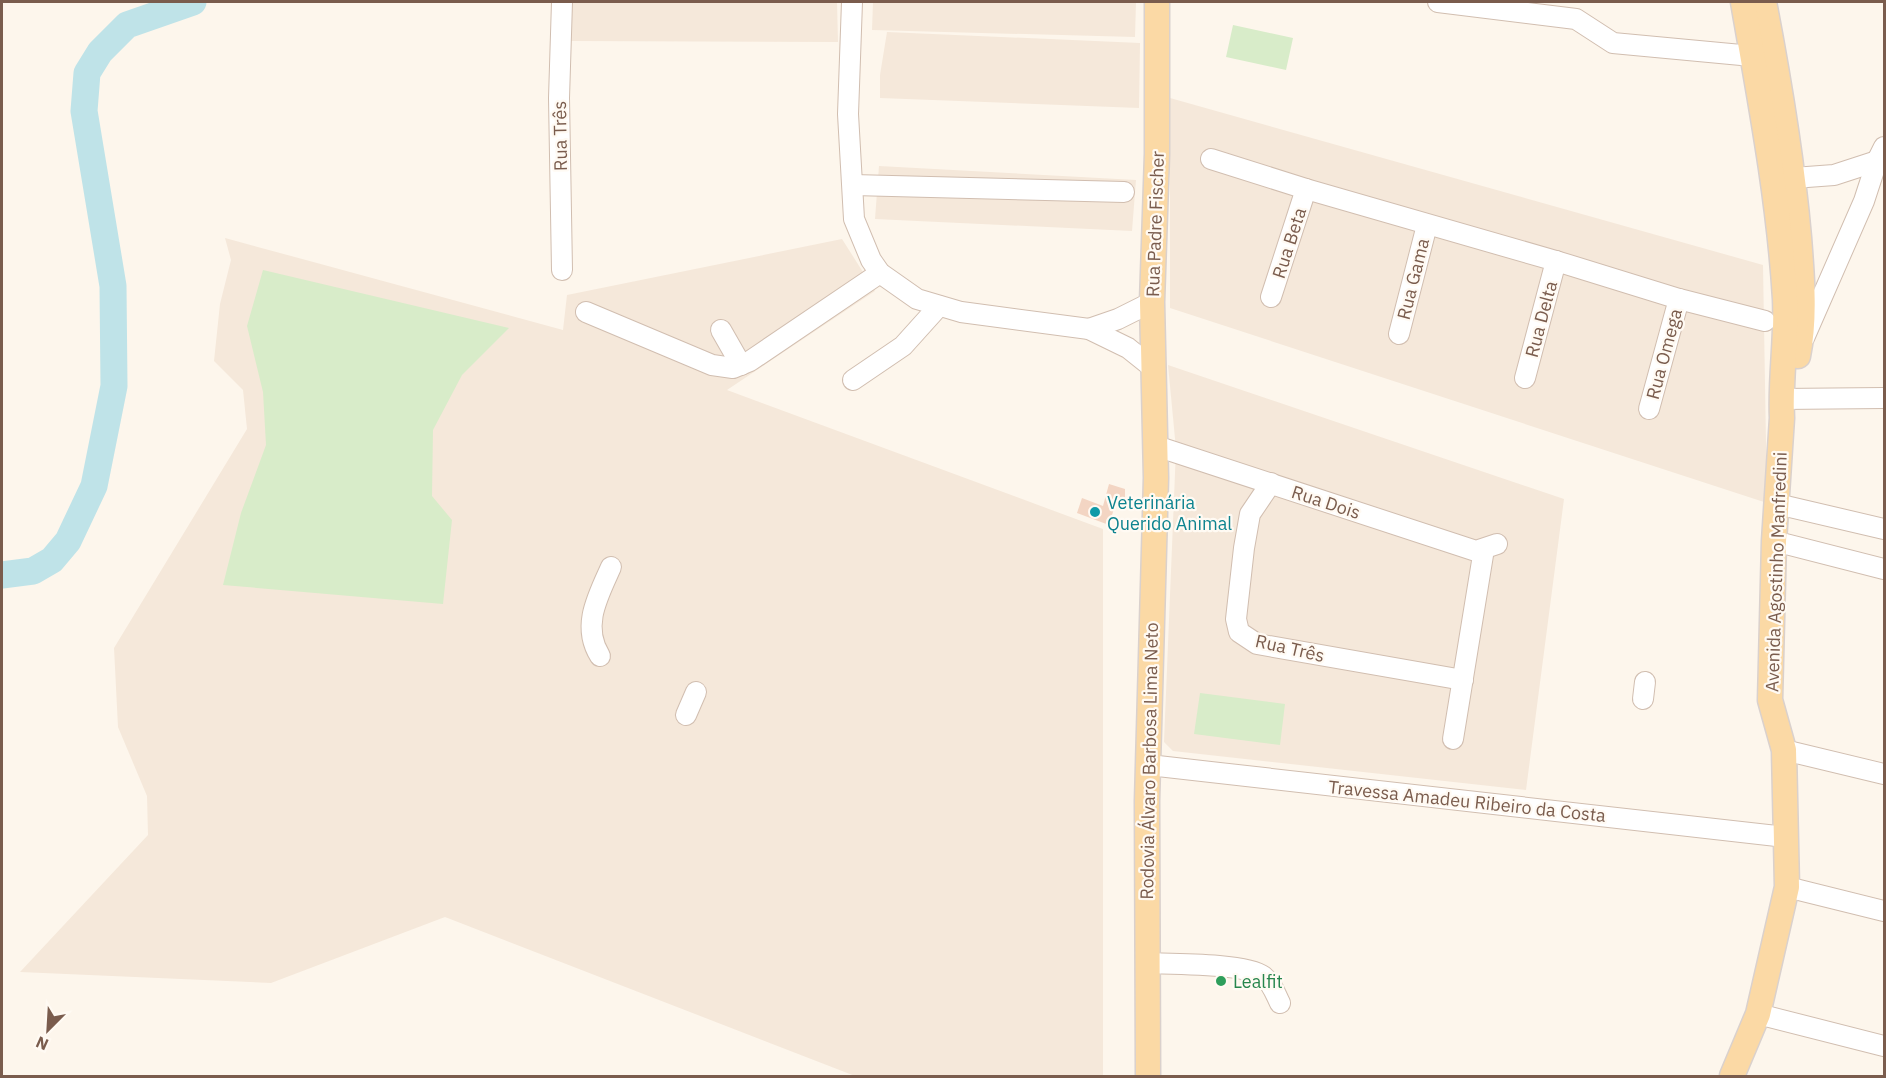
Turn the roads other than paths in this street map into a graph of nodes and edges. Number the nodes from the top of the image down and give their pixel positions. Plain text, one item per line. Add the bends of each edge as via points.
1 (562, 2) edge
2 (852, 2) edge
3 (1157, 2) edge
4 (1438, 2) edge
5 (1743, 2) edge
6 (1764, 2) edge
7 (1490, 4) edge
8 (1752, 56) junction
9 (1881, 154) edge
10 (1211, 159) dead end
11 (1784, 179) junction
12 (853, 185) junction
13 (1306, 189) junction
14 (1124, 192) dead end
15 (1427, 225) junction
16 (1556, 261) junction
17 (562, 270) dead end
18 (880, 273) junction
19 (1271, 297) dead end
20 (1679, 299) junction
21 (1152, 302) junction
22 (939, 306) junction
23 (586, 312) dead end
24 (1765, 321) dead end
25 (1089, 329) junction
26 (721, 330) dead end
27 (1399, 334) dead end
28 (1800, 346) junction
29 (741, 365) junction
30 (1153, 368) junction
31 (1525, 378) dead end
32 (853, 380) dead end
33 (1884, 398) edge
34 (1784, 405) junction
35 (1649, 409) dead end
36 (1156, 446) junction
37 (1271, 483) junction
38 (1777, 504) junction
39 (1884, 529) edge
40 (1774, 541) junction
41 (610, 567) dead end
42 (1884, 569) edge
43 (600, 656) dead end
44 (1463, 680) junction
45 (696, 692) dead end
46 (686, 714) dead end
47 (1453, 739) dead end
48 (1784, 750) junction
49 (1149, 765) junction
50 (1884, 774) edge
51 (1785, 837) junction
52 (1787, 887) junction
53 (1884, 911) edge
54 (1146, 963) junction
55 (1280, 1004) dead end
56 (1758, 1014) junction
57 (1884, 1046) edge
58 (1148, 1077) edge
59 (1732, 1077) edge

1 - 17 street, Rua Três
2 - 12 street via 848,114
3 - 21 main road, Rua Padre Fischer
4 - 7 street
5 - 8 main road
6 - 11 main road via 1783,104
7 - 8 street via 1576,20 1613,42
8 - 11 main road
9 - 11 street via 1834,176
9 - 28 street
10 - 13 street
11 - 28 main road via 1804,300
11 - 34 main road
12 - 14 street
12 - 18 street via 854,219
13 - 15 street
13 - 19 street, Rua Beta
15 - 16 street
15 - 27 street, Rua Gama
16 - 20 street
16 - 31 street, Rua Delta
18 - 22 street via 917,299
18 - 29 street
20 - 24 street
20 - 35 street, Rua Omega
21 - 25 street via 1118,320
21 - 30 main road, Rua Padre Fischer
22 - 25 street
22 - 32 street via 903,346
23 - 29 street via 712,365
25 - 30 street via 1128,348
26 - 29 street
28 - 34 main road
30 - 36 main road, Rua Padre Fischer
33 - 34 street
34 - 38 main road, Avenida Agostinho Manfredini
36 - 37 street, Rua Dois
36 - 49 main road, Rodovia Álvaro Barbosa Lima Neto
37 - 44 street, Rua Dois via 1476,551 1490,547
37 - 44 street, Rua Três via 1250,514 1236,619 1239,632 1257,644
38 - 39 street
38 - 40 main road, Avenida Agostinho Manfredini
40 - 42 street
40 - 48 main road, Avenida Agostinho Manfredini via 1770,700
41 - 43 street via 593,607 591,636
44 - 47 street
45 - 46 street
48 - 50 street
48 - 51 main road, Avenida Agostinho Manfredini
49 - 51 street, Travessa Amadeu Ribeiro da Costa
49 - 54 main road, Rodovia Álvaro Barbosa Lima Neto
51 - 52 main road, Avenida Agostinho Manfredini
52 - 53 street
52 - 56 main road, Avenida Agostinho Manfredini
54 - 55 street via 1244,969 1260,974 1271,984
54 - 58 main road, Rodovia Álvaro Barbosa Lima Neto
56 - 57 street
56 - 59 main road, Avenida Agostinho Manfredini

